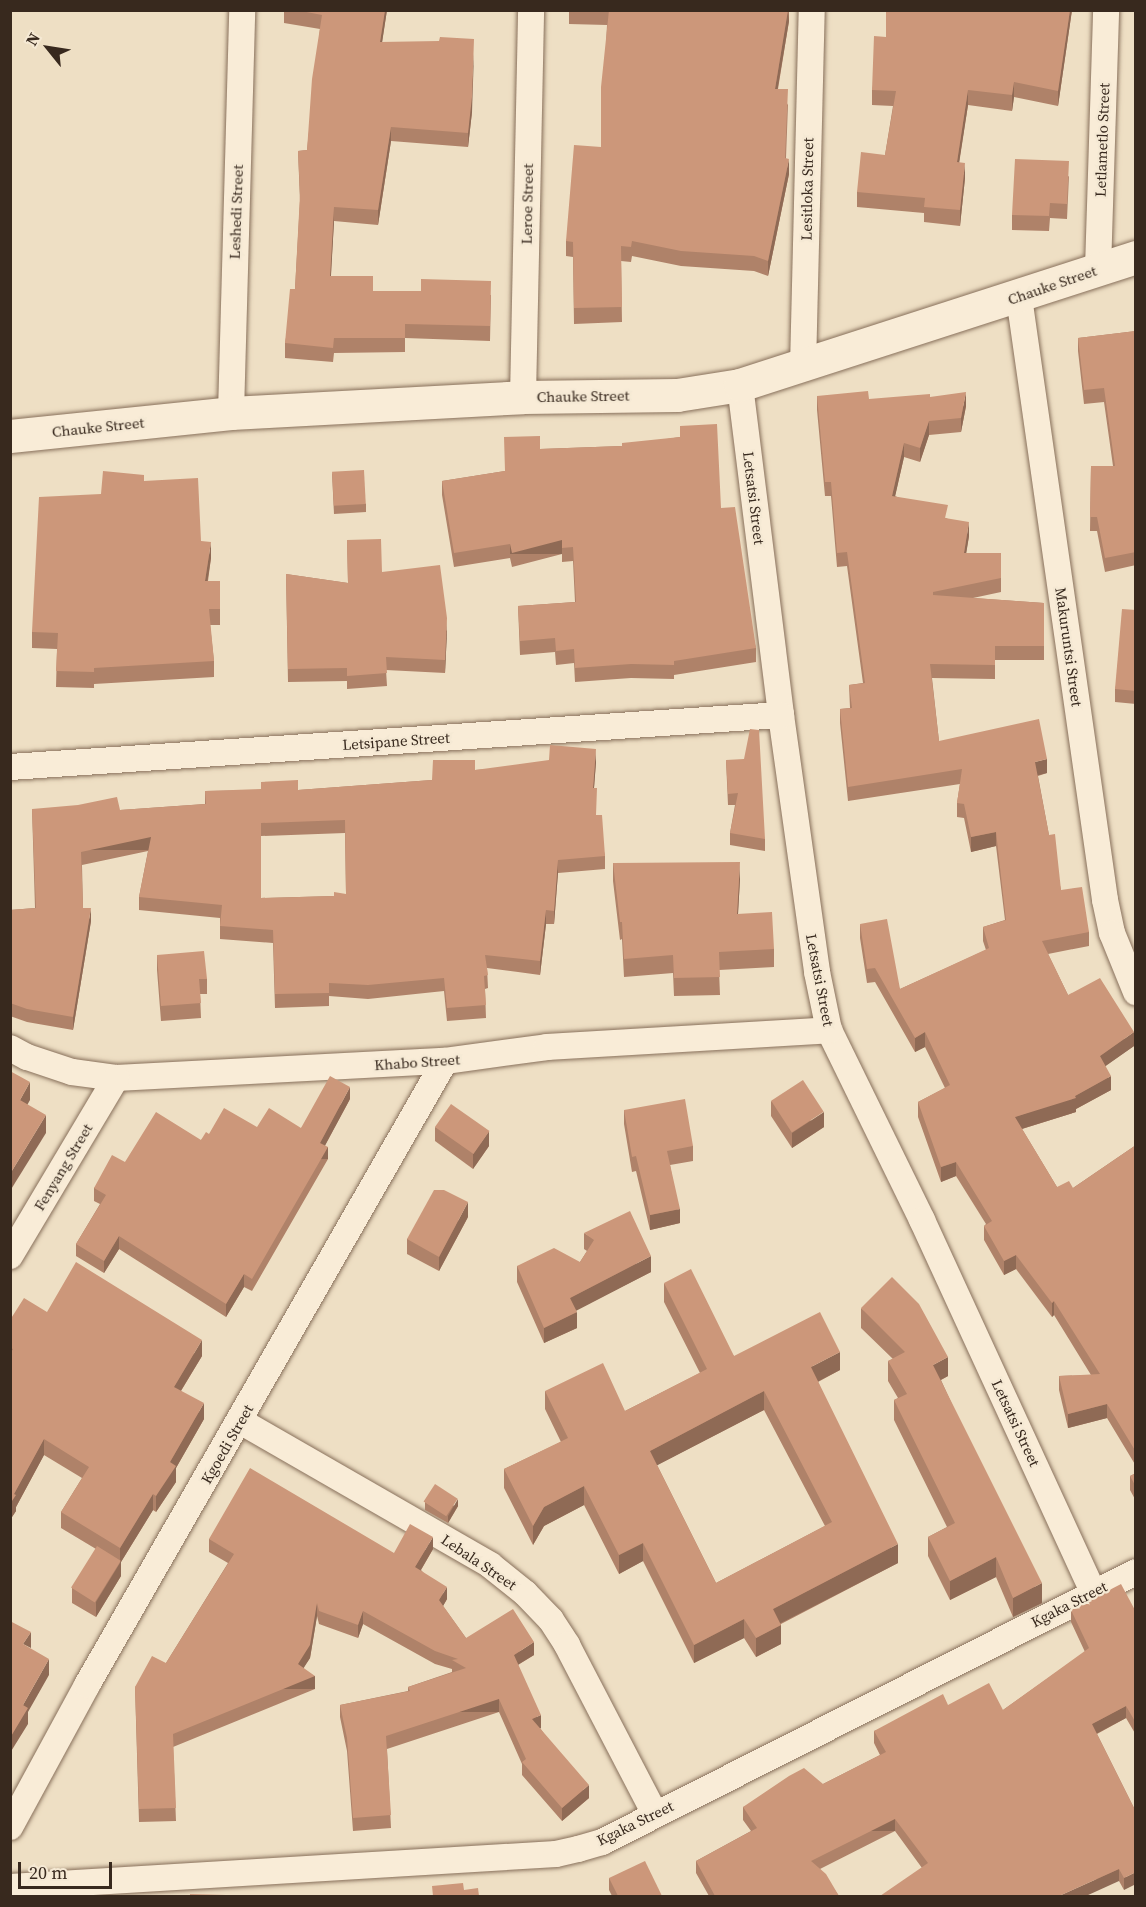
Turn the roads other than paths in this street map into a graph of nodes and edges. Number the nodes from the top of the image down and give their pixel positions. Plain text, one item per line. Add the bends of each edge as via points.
1 (242, 10) edge
2 (531, 10) edge
3 (812, 10) edge
4 (1106, 10) edge
5 (1136, 257) edge
6 (1098, 268) junction
7 (1019, 297) junction
8 (803, 367) junction
9 (740, 385) junction
10 (523, 397) junction
11 (231, 413) junction
12 (10, 436) edge
13 (781, 715) junction
14 (10, 768) edge
15 (1136, 992) edge
16 (829, 1030) junction
17 (10, 1048) edge
18 (445, 1061) junction
19 (116, 1078) junction
20 (10, 1256) edge
21 (240, 1421) junction
22 (1136, 1572) edge
23 (1094, 1591) junction
24 (655, 1814) junction
25 (10, 1827) edge
26 (10, 1887) edge

1 - 11 street, Leshedi Street
2 - 10 street, Leroe Street
3 - 8 street, Lesitloka Street
4 - 6 street, Letlametlo Street
5 - 6 street, Chauke Street
6 - 7 street, Chauke Street
7 - 8 street, Chauke Street
7 - 15 street, Makuruntsi Street via 1105,900 1112,933
8 - 9 street, Chauke Street
9 - 10 street, Chauke Street via 677,395
9 - 13 street, Letsatsi Street
10 - 11 street, Chauke Street
11 - 12 street, Chauke Street
13 - 14 street, Letsipane Street
13 - 16 street, Letsatsi Street via 813,950
16 - 18 street, Khabo Street via 547,1047
16 - 23 street, Letsatsi Street
17 - 19 street, Khabo Street via 72,1072
18 - 19 street, Khabo Street
18 - 21 street, Kgoedi Street
19 - 20 street, Fenyang Street
21 - 24 street, Lebala Street via 490,1565 525,1593 551,1620 567,1645
21 - 25 street, Kgoedi Street
22 - 23 street, Kgaka Street
23 - 24 street, Kgaka Street
24 - 26 street, Kgaka Street via 602,1842 556,1854

